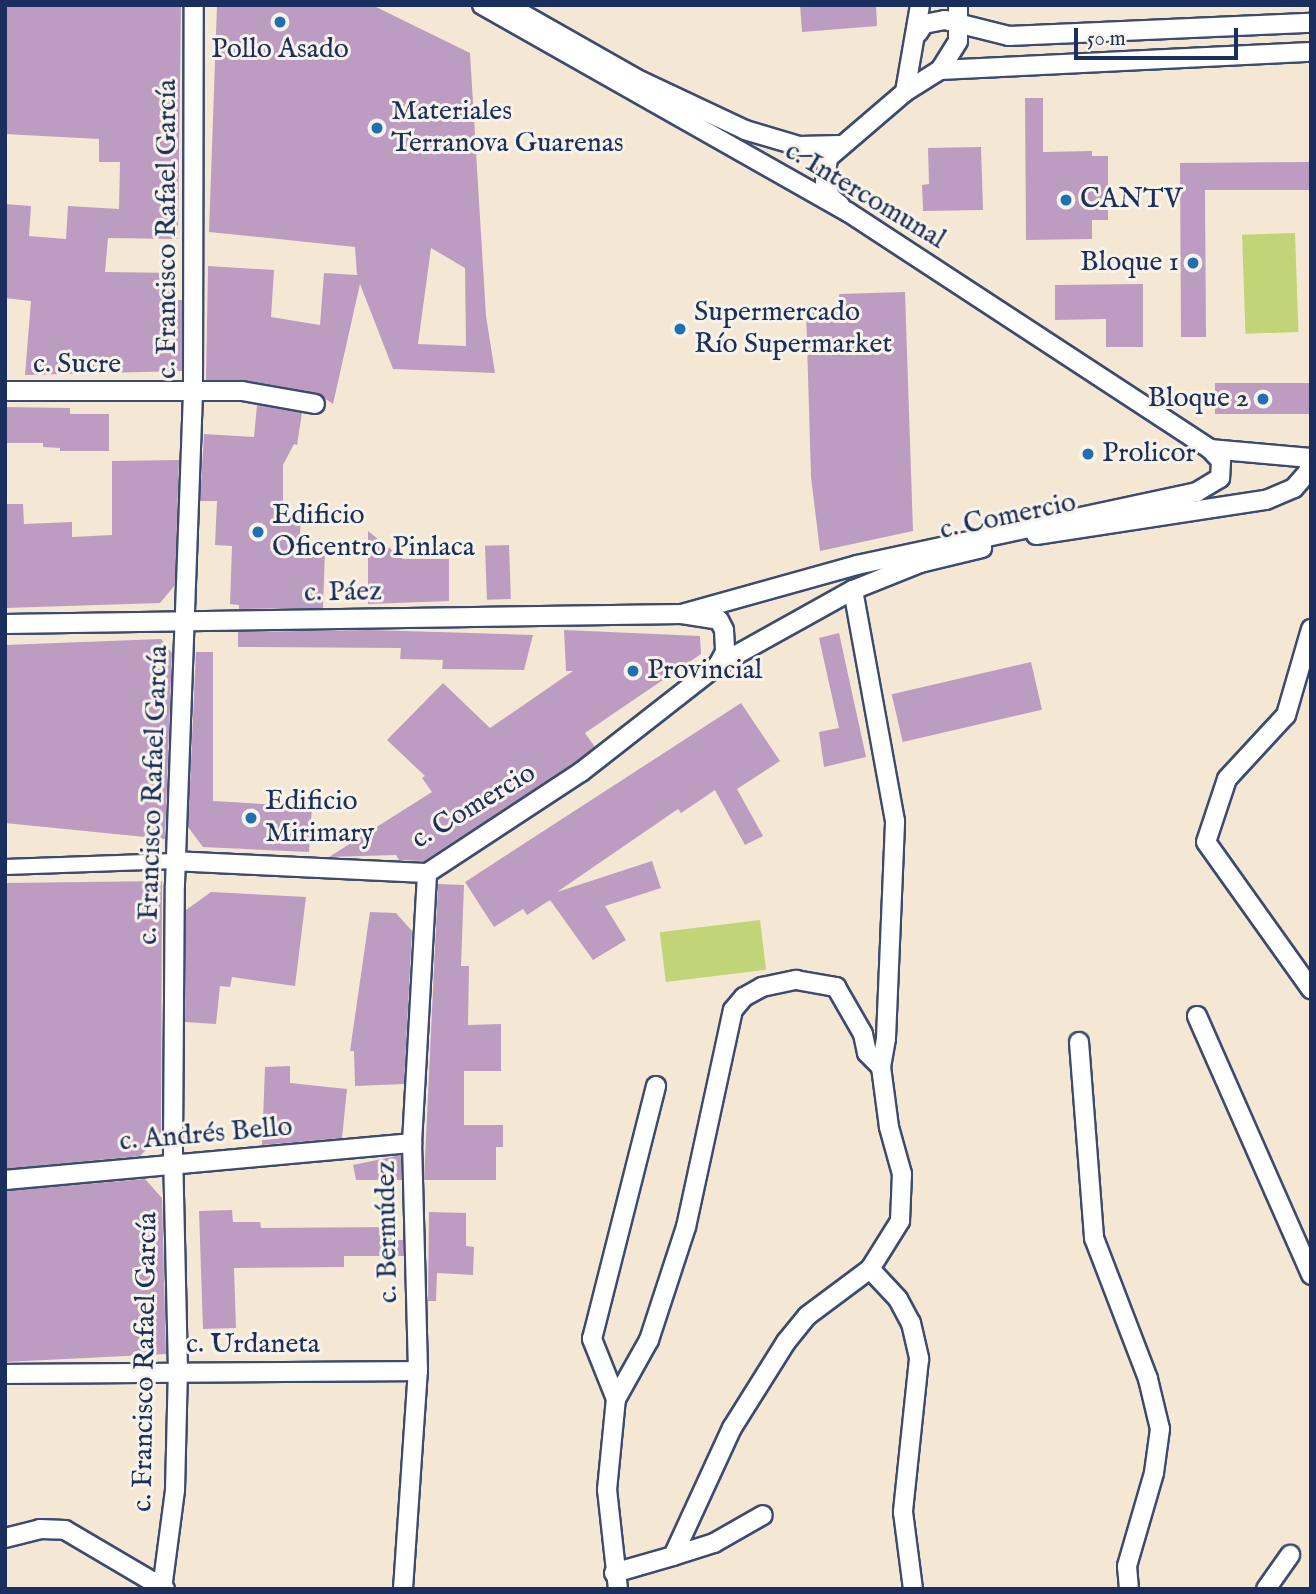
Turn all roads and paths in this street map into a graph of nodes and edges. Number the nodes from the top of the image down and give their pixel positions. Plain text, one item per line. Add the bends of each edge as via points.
1 (194, 5) edge
2 (482, 5) edge
3 (507, 5) edge
4 (920, 5) edge
5 (959, 13) edge
6 (1311, 23) edge
7 (918, 33) junction
8 (1311, 52) edge
9 (940, 70) junction
10 (905, 92) junction
11 (841, 145) junction
12 (848, 212) junction
13 (5, 391) edge
14 (193, 391) junction
15 (315, 404) dead end
16 (1210, 449) junction
17 (1311, 458) edge
18 (1214, 485) junction
19 (1196, 510) junction
20 (853, 590) junction
21 (682, 614) junction
22 (187, 622) junction
23 (5, 624) edge
24 (1311, 629) edge
25 (718, 665) junction
26 (175, 861) junction
27 (5, 867) edge
28 (427, 873) junction
29 (1311, 989) edge
30 (1198, 1016) dead end
31 (1079, 1042) dead end
32 (881, 1067) junction
33 (656, 1086) dead end
34 (412, 1143) junction
35 (173, 1164) junction
36 (5, 1180) edge
37 (870, 1269) junction
38 (1311, 1275) edge
39 (178, 1371) junction
40 (418, 1371) junction
41 (5, 1374) edge
42 (616, 1399) junction
43 (763, 1515) dead end
44 (5, 1538) edge
45 (1290, 1555) dead end
46 (673, 1556) junction
47 (616, 1581) edge
48 (163, 1588) edge
49 (402, 1589) edge
50 (913, 1589) edge
51 (1129, 1589) edge
52 (1266, 1589) edge

1 - 14 street, c. Francisco Rafael García
2 - 12 street, c. Intercomunal
3 - 11 street, c. Intercomunal via 641,81 745,130 799,145
4 - 7 street
5 - 6 street via 1009,36
5 - 7 street via 930,21
5 - 9 street via 958,41
7 - 10 street
8 - 9 street
9 - 10 street
10 - 11 street
11 - 12 street via 828,158 825,183 831,197
12 - 16 street, c. Intercomunal
13 - 14 street, c. Sucre
14 - 15 street, c. Sucre via 264,392
14 - 22 street, c. Francisco Rafael García
16 - 17 street
16 - 18 street via 1221,461 1220,478
17 - 19 street, c. Comercio via 1308,472 1294,488 1266,500
18 - 19 street
18 - 21 street via 857,565
19 - 20 street, c. Comercio via 1041,533 920,564
20 - 25 street, c. Comercio
20 - 32 street via 895,821
21 - 22 street, c. Páez
21 - 25 street via 719,620 727,639
22 - 23 street, c. Páez
22 - 26 street, c. Francisco Rafael García
24 - 29 street via 1286,715 1227,779 1206,842
25 - 28 street, c. Comercio via 581,772
26 - 27 street
26 - 28 street, c. Comercio
26 - 35 street, c. Francisco Rafael García
28 - 34 street, c. Bermúdez
30 - 38 street
31 - 51 street via 1094,1238 1148,1379 1160,1429 1154,1473 1127,1566
32 - 37 street via 902,1194 900,1221
32 - 42 street via 867,1053 863,1034 836,988 796,979 744,997 733,1010 686,1227 649,1340
33 - 42 street via 623,1228 593,1330 592,1339
34 - 35 street, c. Andrés Bello
34 - 40 street, c. Bermúdez
35 - 36 street, c. Andrés Bello
35 - 39 street, c. Francisco Rafael García
37 - 46 street via 807,1316 786,1342 732,1428
37 - 50 street via 898,1299 911,1323 919,1359 903,1512
39 - 40 street, c. Urdaneta
39 - 41 street, c. Urdaneta
39 - 48 street, c. Francisco Rafael García via 175,1490
40 - 49 street, c. Bermúdez
42 - 47 street via 607,1490
43 - 46 street via 714,1544
44 - 48 street via 40,1529 65,1530
45 - 52 street
46 - 47 street

